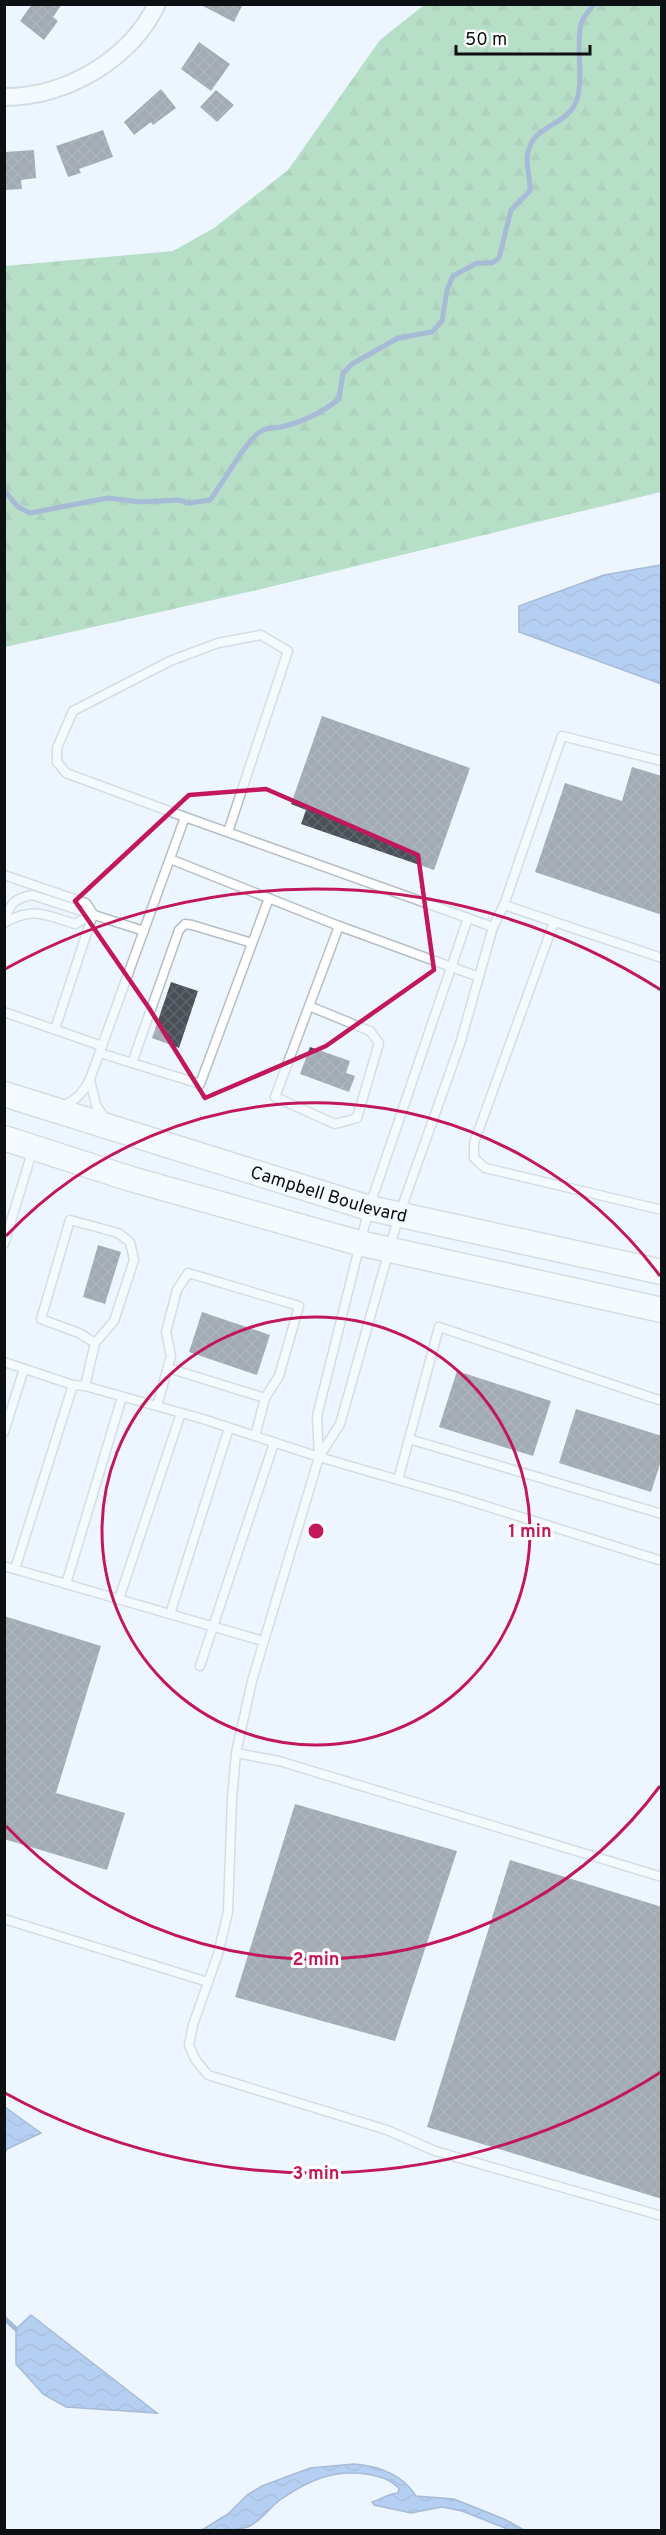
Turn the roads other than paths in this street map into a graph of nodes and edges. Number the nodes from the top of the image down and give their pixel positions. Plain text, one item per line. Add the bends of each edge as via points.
1 (157, 4) edge
2 (4, 97) edge
3 (662, 761) edge
4 (185, 817) junction
5 (228, 832) junction
6 (170, 860) junction
7 (4, 875) edge
8 (269, 898) junction
9 (504, 905) junction
10 (93, 914) junction
11 (468, 918) junction
12 (4, 922) edge
13 (554, 922) junction
14 (339, 926) junction
15 (493, 927) junction
16 (144, 931) junction
17 (252, 943) junction
18 (662, 958) edge
19 (451, 968) junction
20 (479, 977) junction
21 (309, 1006) junction
22 (4, 1012) edge
23 (55, 1029) junction
24 (101, 1050) junction
25 (132, 1063) junction
26 (90, 1079) junction
27 (4, 1094) edge
28 (53, 1109) junction
29 (111, 1128) junction
30 (4, 1138) edge
31 (33, 1148) junction
32 (369, 1208) junction
33 (662, 1210) edge
34 (399, 1215) junction
35 (359, 1243) junction
36 (4, 1244) edge
37 (389, 1250) junction
38 (662, 1272) edge
39 (662, 1310) edge
40 (94, 1343) junction
41 (4, 1362) edge
42 (168, 1368) junction
43 (24, 1369) junction
44 (73, 1385) junction
45 (85, 1386) junction
46 (122, 1397) junction
47 (265, 1398) junction
48 (662, 1401) edge
49 (157, 1406) junction
50 (181, 1413) junction
51 (229, 1428) junction
52 (4, 1432) edge
53 (255, 1436) junction
54 (409, 1439) junction
55 (274, 1443) junction
56 (319, 1457) junction
57 (398, 1480) junction
58 (662, 1514) edge
59 (661, 1559) edge
60 (4, 1566) edge
61 (15, 1569) junction
62 (66, 1584) junction
63 (118, 1599) junction
64 (170, 1614) junction
65 (214, 1627) junction
66 (263, 1641) junction
67 (200, 1666) dead end
68 (236, 1753) junction
69 (662, 1877) edge
70 (4, 1919) edge
71 (208, 1982) junction
72 (662, 2216) edge

1 - 2 street via 131,43 94,72 35,94
3 - 9 lane via 562,736
4 - 5 lane
4 - 5 lane via 66,772 57,762 57,748 73,711 170,661 218,643 261,635 288,651
4 - 6 lane
5 - 11 lane
6 - 8 lane
6 - 16 lane
7 - 10 lane via 86,903
8 - 14 lane
8 - 17 lane
9 - 13 lane
9 - 15 lane
10 - 12 lane via 75,924 38,912 26,912
10 - 12 lane via 32,895 10,903
10 - 16 lane
10 - 23 lane
11 - 15 lane
11 - 19 lane
13 - 18 lane
13 - 33 lane via 474,1143 474,1158 485,1168
14 - 19 lane
14 - 21 lane
15 - 20 lane
16 - 24 lane
17 - 25 lane via 185,924 179,930
17 - 25 lane via 200,1084
19 - 20 lane
19 - 32 lane
20 - 34 lane via 460,1044
21 - 21 lane via 275,1096 336,1124 357,1118 379,1043 370,1031
22 - 23 lane
23 - 24 lane
24 - 25 lane
24 - 26 lane
26 - 28 lane via 73,1101
26 - 29 lane via 96,1105
27 - 28 main road, Campbell Boulevard
28 - 29 main road, Campbell Boulevard
29 - 32 main road, Campbell Boulevard
30 - 31 main road, Campbell Boulevard
31 - 35 main road, Campbell Boulevard
31 - 36 lane
32 - 34 main road, Campbell Boulevard
32 - 35 lane
34 - 37 lane
34 - 38 main road, Campbell Boulevard
35 - 37 main road, Campbell Boulevard
35 - 56 lane via 317,1416
37 - 39 main road, Campbell Boulevard
37 - 56 lane via 340,1424
40 - 40 lane via 114,1321 134,1260 130,1242 118,1233 70,1220 41,1319
40 - 45 lane
41 - 43 lane
42 - 47 lane
42 - 47 lane via 171,1356 166,1332 177,1290 188,1273 299,1306 279,1376
42 - 49 lane
43 - 44 lane
43 - 52 lane
44 - 45 lane
44 - 61 lane
45 - 46 lane
46 - 49 lane
46 - 62 lane
47 - 53 lane
48 - 54 lane via 439,1327
49 - 50 lane
50 - 51 lane
50 - 63 lane
51 - 53 lane
51 - 64 lane
53 - 55 lane
54 - 57 lane
54 - 58 lane
55 - 56 lane
55 - 65 lane
56 - 57 lane
56 - 66 lane
57 - 59 lane
60 - 61 lane
61 - 62 lane
62 - 63 lane
63 - 64 lane
64 - 65 lane
65 - 66 lane
65 - 67 lane
66 - 68 lane
68 - 69 lane via 279,1761
68 - 71 lane via 228,1912
70 - 71 lane
71 - 72 lane via 189,2045 208,2075 387,2130 435,2151

